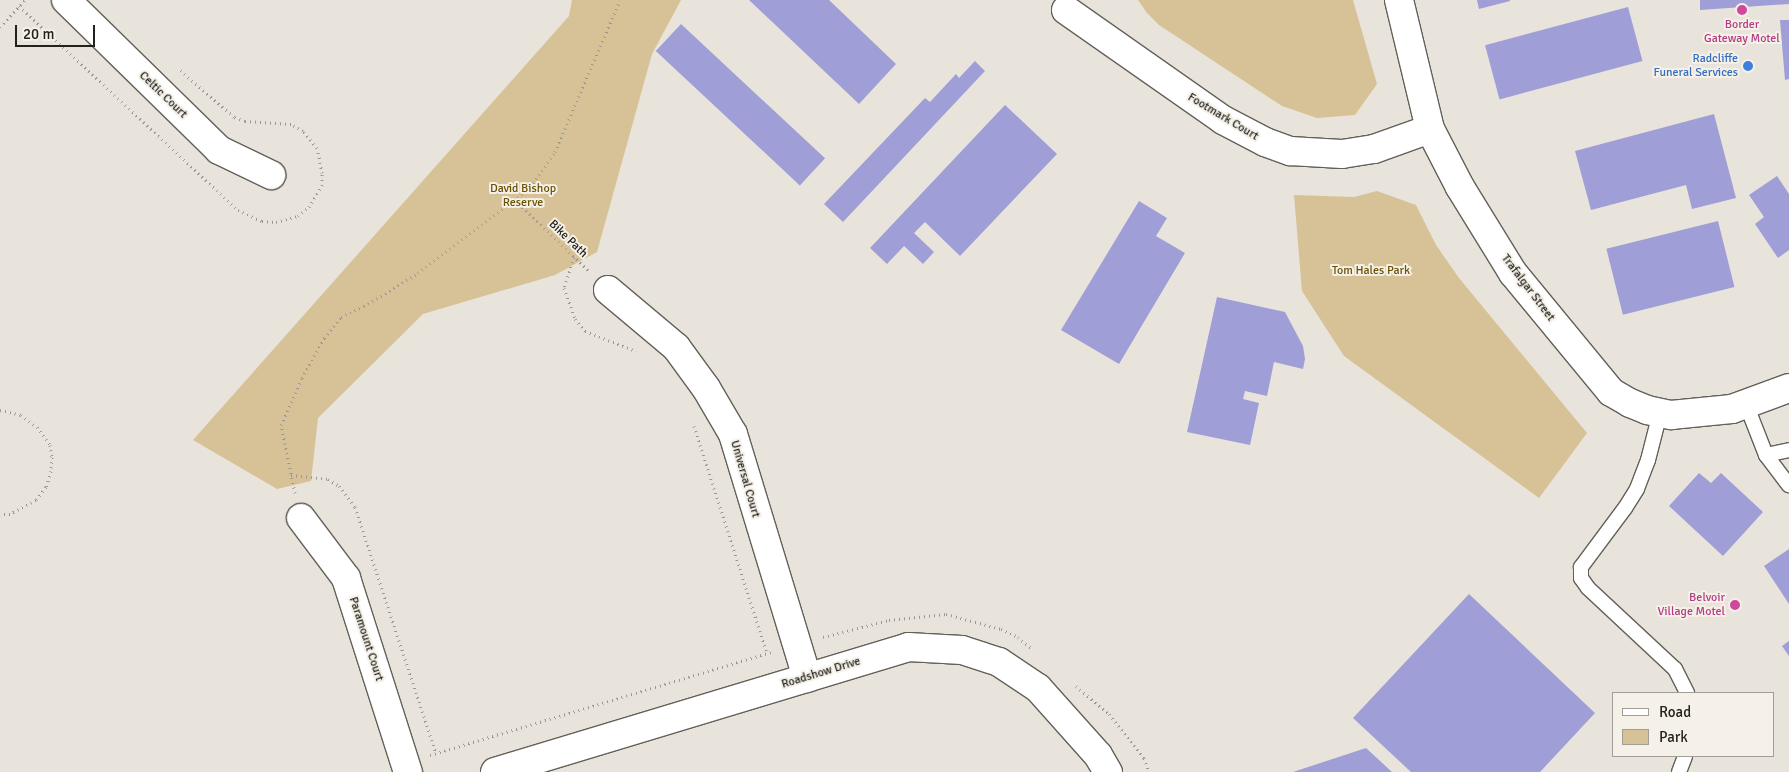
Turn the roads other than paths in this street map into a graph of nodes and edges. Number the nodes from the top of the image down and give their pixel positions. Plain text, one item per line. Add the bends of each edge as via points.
1 (66, 0) edge
2 (1400, 0) edge
3 (1066, 10) dead end
4 (1430, 129) junction
5 (271, 175) dead end
6 (608, 290) road end
7 (1789, 388) edge
8 (1746, 404) junction
9 (1660, 413) junction
10 (1789, 450) edge
11 (1766, 456) junction
12 (1789, 485) edge
13 (301, 518) road end
14 (807, 678) junction
15 (1686, 692) edge
16 (1685, 757) edge
17 (408, 772) edge
18 (495, 772) edge
19 (1108, 772) edge
20 (1679, 772) edge

1 - 5 street, Celtic Court via 219,150
2 - 4 street, Trafalgar Street
3 - 4 street, Footmark Court via 1223,120 1290,151 1342,154 1374,149
4 - 9 street, Trafalgar Street via 1460,187 1513,273 1549,318 1611,392 1630,403
6 - 14 street, Universal Court via 676,347 706,388 732,434
7 - 8 street, Trafalgar Street
8 - 9 street, Trafalgar Street via 1699,413
8 - 11 lane
9 - 15 lane via 1648,460 1636,489 1582,567 1581,578 1675,669
10 - 11 lane
11 - 12 lane
13 - 17 street, Paramount Court via 346,578
14 - 18 street, Roadshow Drive
14 - 19 street, Roadshow Drive via 908,647 962,650 999,662 1038,688 1098,754
16 - 20 lane

